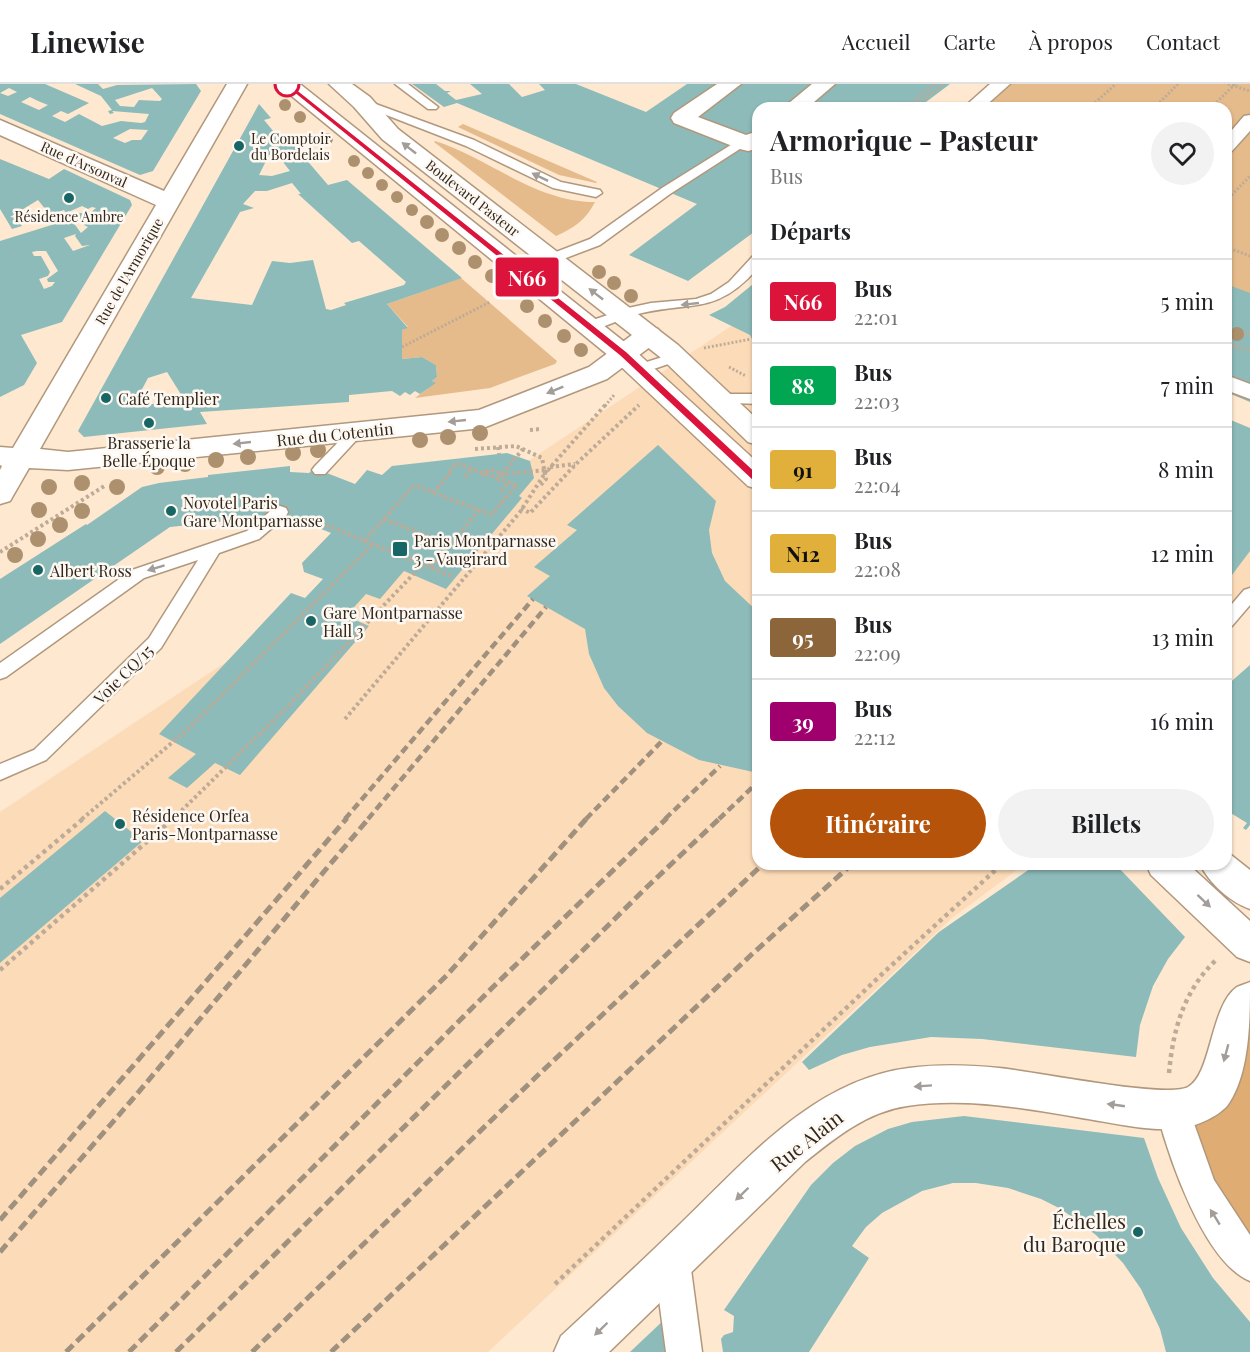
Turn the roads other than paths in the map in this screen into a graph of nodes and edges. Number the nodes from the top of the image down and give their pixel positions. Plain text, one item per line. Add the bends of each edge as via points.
1 (237, 84) edge
2 (287, 84) edge
3 (339, 84) edge
4 (401, 84) edge
5 (731, 84) edge
6 (825, 84) edge
7 (1001, 84) edge
8 (362, 102) junction
9 (802, 102) edge
10 (979, 102) edge
11 (432, 106) dead end
12 (1250, 120) edge
13 (0, 127) edge
14 (745, 139) edge
15 (1232, 140) edge
16 (596, 193) dead end
17 (169, 202) junction
18 (551, 258) junction
19 (519, 271) junction
20 (752, 274) edge
21 (622, 313) junction
22 (589, 327) junction
23 (664, 348) junction
24 (631, 362) junction
25 (1232, 385) edge
26 (1250, 393) edge
27 (717, 399) junction
28 (752, 399) edge
29 (357, 431) junction
30 (752, 431) edge
31 (11, 457) edge
32 (320, 470) dead end
33 (752, 473) edge
34 (0, 494) edge
35 (280, 512) dead end
36 (212, 550) junction
37 (1250, 594) edge
38 (1232, 615) edge
39 (0, 672) edge
40 (0, 772) edge
41 (1169, 870) edge
42 (1225, 870) edge
43 (1250, 893) edge
44 (1238, 949) edge
45 (1250, 1000) edge
46 (1171, 1095) junction
47 (672, 1262) junction
48 (1250, 1263) edge
49 (577, 1352) edge
50 (684, 1352) edge

1 - 17 main road, Rue de l'Armorique
2 - 19 main road, Boulevard Pasteur
3 - 8 main road, Boulevard Pasteur
4 - 11 lane
5 - 14 main road via 682,118
6 - 9 main road
7 - 10 street
16 -> 8 lane via 557,185 470,143
18 -> 8 main road, Boulevard Pasteur via 390,134
12 - 15 street
13 - 17 main road, Rue d'Arsonval
14 - 18 lane via 595,242
17 - 31 main road, Rue de l'Armorique
18 - 19 lane
21 -> 18 main road, Boulevard Pasteur
19 - 22 main road, Boulevard Pasteur
20 -> 21 lane via 699,303
21 - 22 lane
21 - 23 main road, Boulevard Pasteur
22 - 24 main road, Boulevard Pasteur
23 - 24 main road, Rue du Cotentin
23 - 27 main road, Boulevard Pasteur
24 -> 29 main road, Rue du Cotentin via 483,419
24 - 33 main road, Boulevard Pasteur
25 - 26 street
27 - 28 lane
27 - 30 main road, Boulevard Pasteur
29 -> 31 main road, Rue du Cotentin via 68,461
29 - 32 lane
31 - 34 main road, Rue de l'Armorique
35 - 36 lane via 254,535
36 -> 39 lane via 138,574
36 - 40 lane, Voie CQ/15 via 155,642 40,755
37 - 38 lane
41 -> 44 main road
42 - 43 main road
45 -> 46 main road via 1233,1027 1218,1087 1199,1105
46 -> 47 main road, Rue Alain via 1151,1110 966,1083 904,1087 874,1096 818,1125
48 -> 46 street via 1214,1218 1200,1191
47 -> 49 main road, Rue Alain
47 - 50 street

